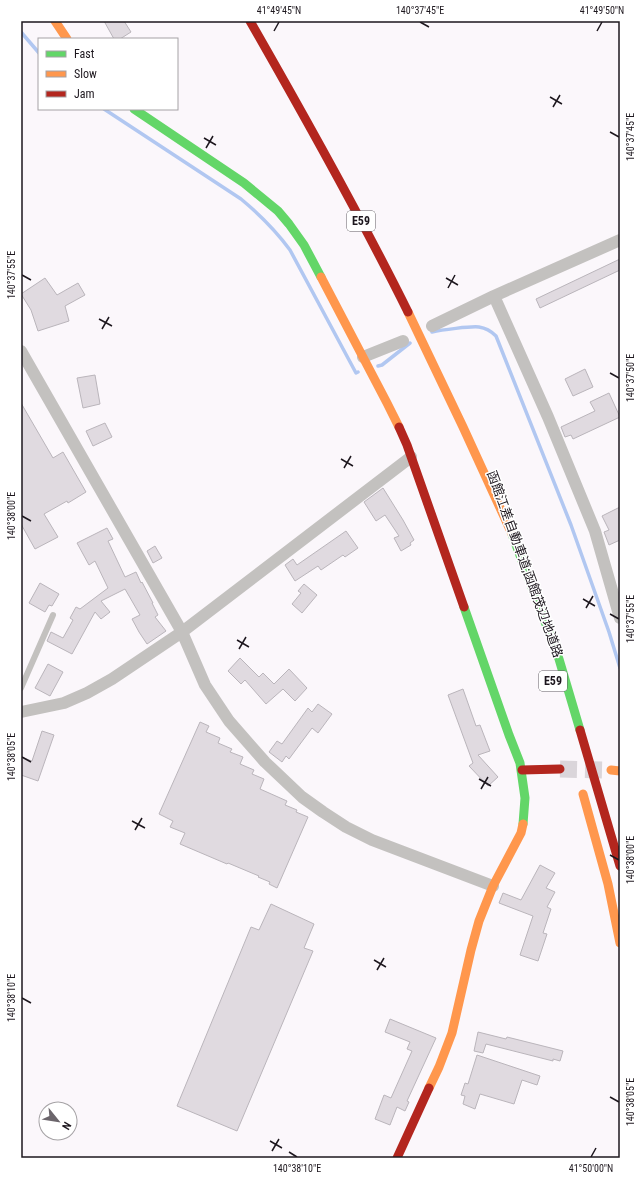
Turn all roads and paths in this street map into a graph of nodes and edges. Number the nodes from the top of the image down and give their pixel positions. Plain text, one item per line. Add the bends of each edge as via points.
1 (55, 21) edge
2 (250, 21) edge
3 (65, 38) edge
4 (135, 110) edge
5 (620, 240) edge
6 (494, 296) junction
7 (432, 326) dead end
8 (403, 341) dead end
9 (21, 351) edge
10 (364, 357) junction
11 (462, 427) junction
12 (411, 457) junction
13 (495, 519) dead end
14 (53, 615) dead end
15 (620, 618) edge
16 (182, 632) junction
17 (21, 688) edge
18 (21, 712) edge
19 (560, 769) tunnel mouth
20 (522, 770) junction
21 (581, 785) dead end
22 (620, 866) edge
23 (493, 886) junction
24 (620, 942) edge
25 (397, 1158) edge

1 - 3 main road
2 - 11 main road, 函館江差自動車道;函館茂辺地道路 / E59 via 322,147 389,274
4 - 10 main road via 244,183 278,211 304,245
5 - 6 street
6 - 7 street
6 - 15 street via 595,531
8 - 10 street
9 - 16 street
10 - 12 main road
11 - 13 main road, 函館江差自動車道;函館茂辺地道路 / E59
11 - 22 main road, 函館江差自動車道;函館茂辺地道路 / E59 via 510,530 559,659
12 - 16 street
12 - 20 main road
14 - 17 lane
16 - 18 street via 88,693 64,703
16 - 23 street via 205,685 229,721 265,762 302,797 346,827 372,840
19 - 20 main road
20 - 23 main road via 525,798 521,833
21 - 24 main road via 608,884
23 - 25 main road via 473,943 452,1033

